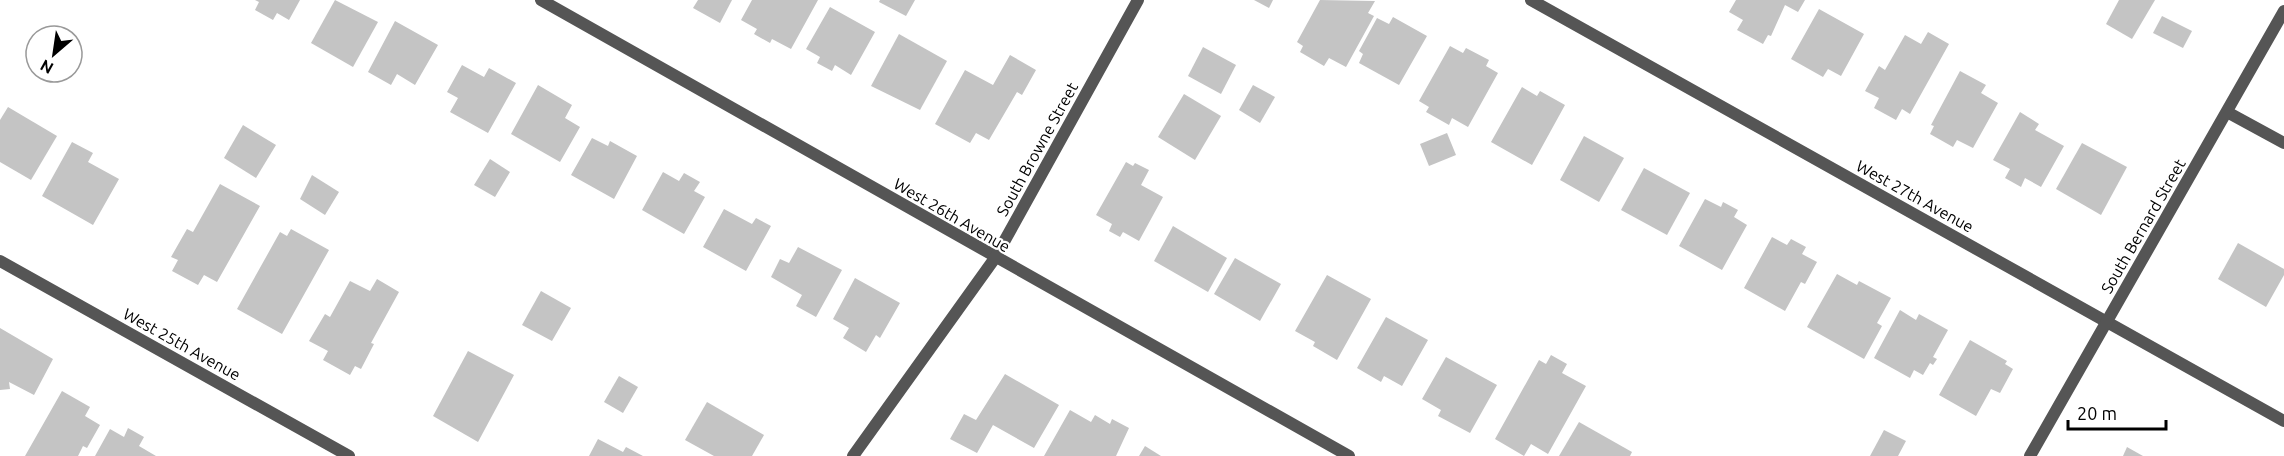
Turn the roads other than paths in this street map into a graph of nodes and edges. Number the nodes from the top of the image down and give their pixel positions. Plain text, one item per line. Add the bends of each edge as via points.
1 (541, 0) edge
2 (1138, 0) edge
3 (1531, 0) edge
4 (2284, 11) edge
5 (2227, 112) junction
6 (2284, 143) edge
7 (995, 258) junction
8 (0, 261) edge
9 (2107, 323) junction
10 (2284, 421) edge
11 (349, 456) edge
12 (853, 456) edge
13 (1349, 456) edge
14 (2031, 456) edge

1 - 7 street, West 26th Avenue
2 - 7 street, South Browne Street
3 - 9 street, West 27th Avenue
4 - 5 street, South Bernard Street
5 - 6 street
5 - 9 street, South Bernard Street
7 - 12 street, South Browne Street
7 - 13 street, West 26th Avenue
8 - 11 street, West 25th Avenue
9 - 10 street, West 27th Avenue
9 - 14 street, South Bernard Street

